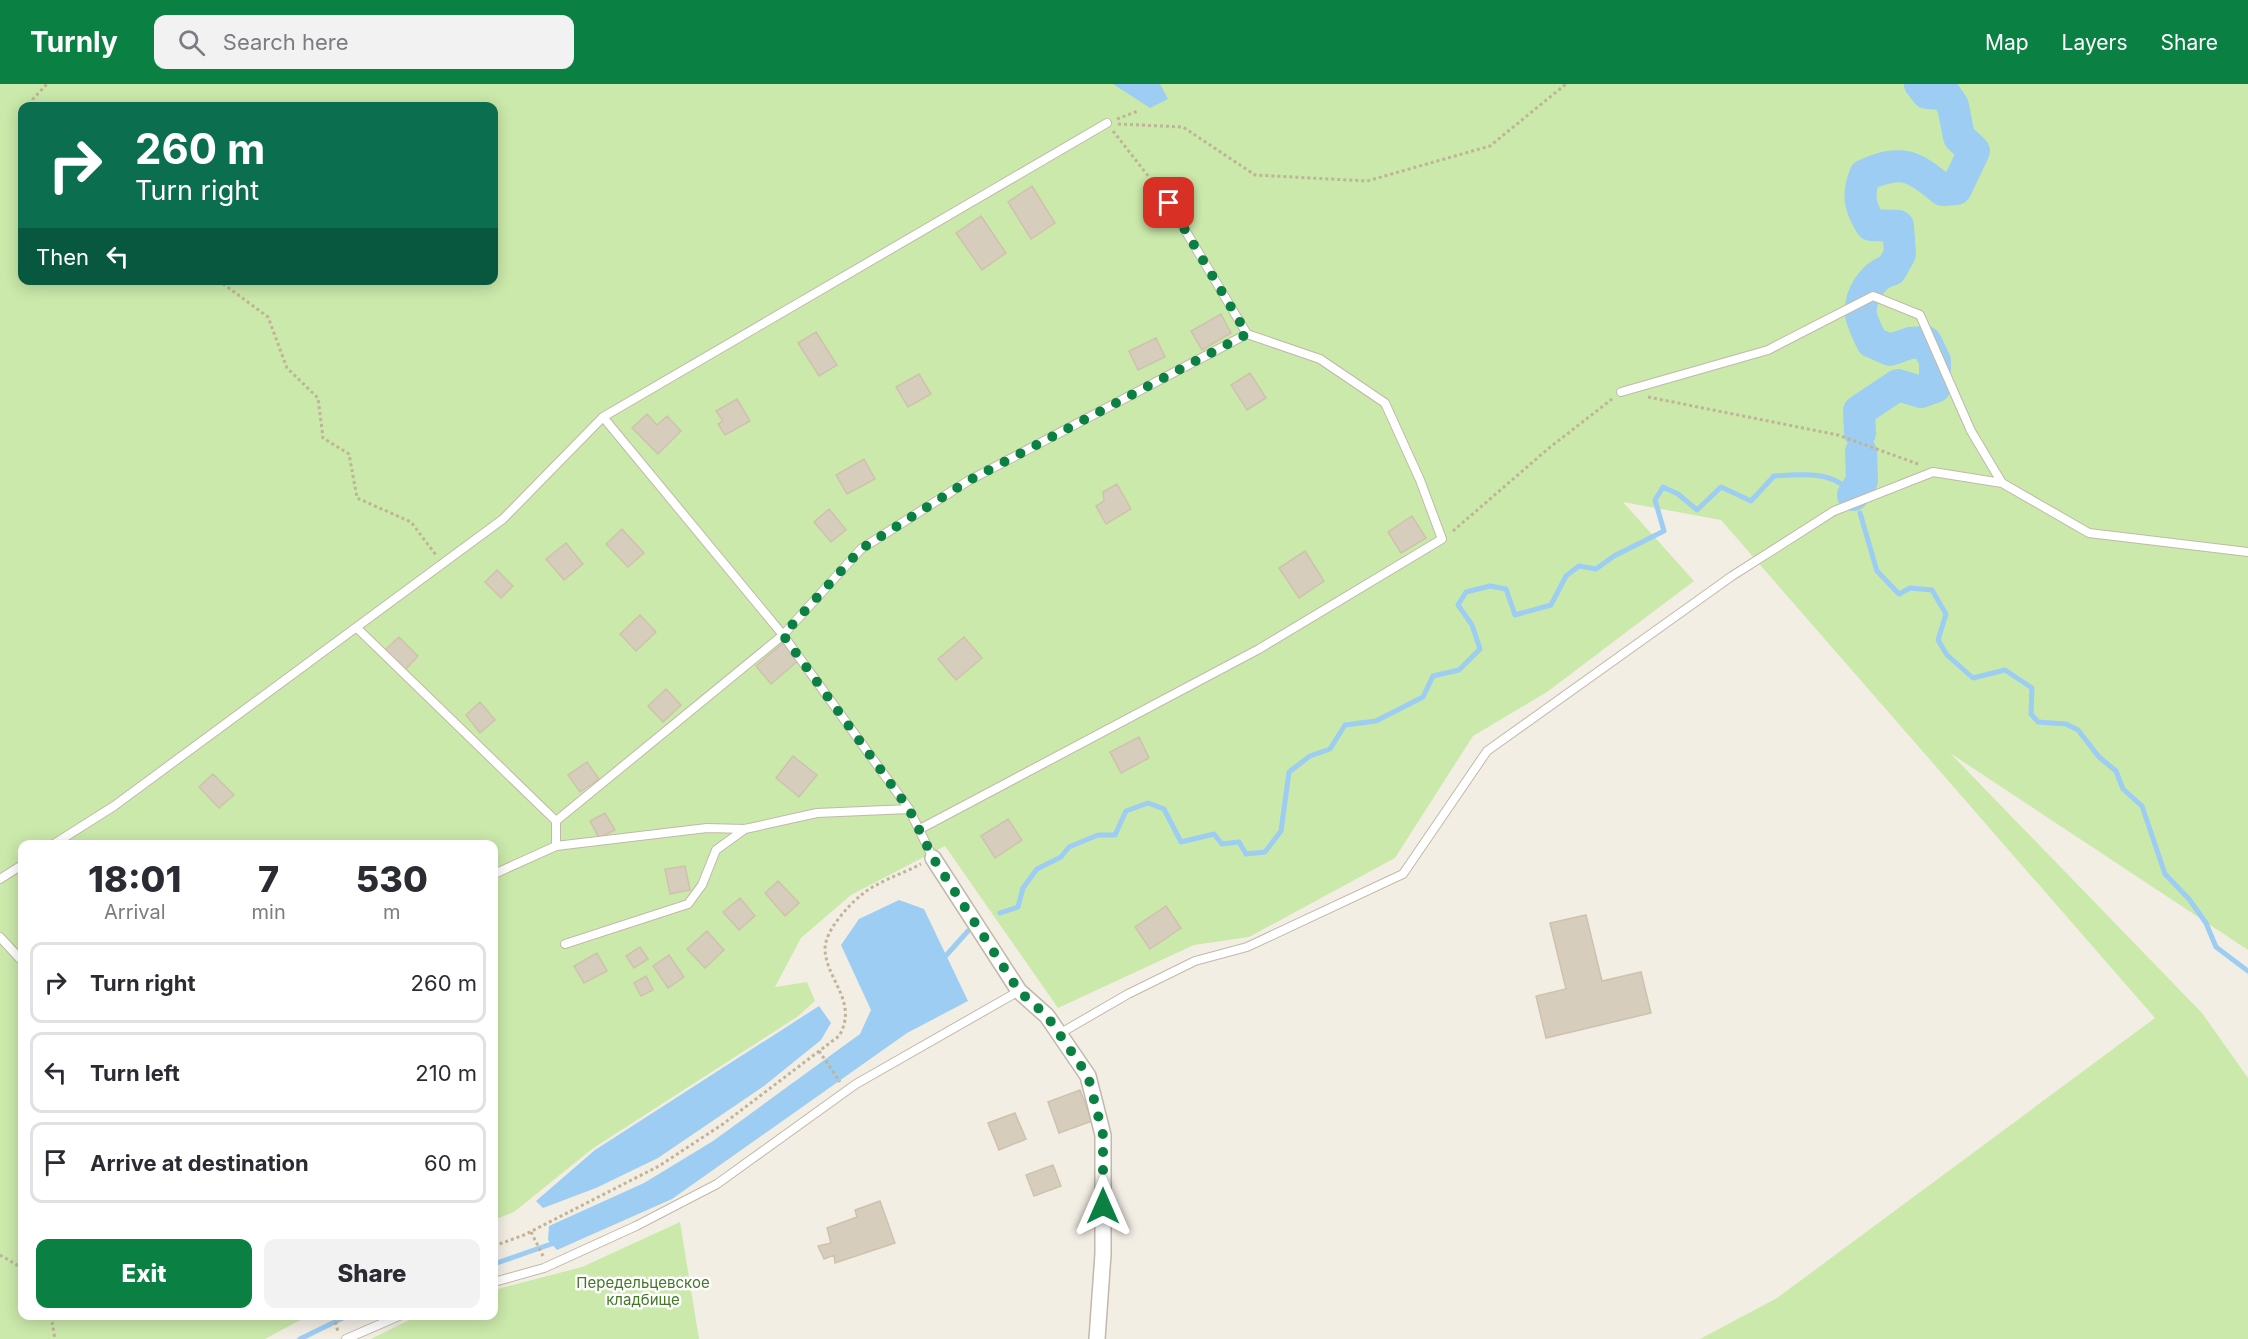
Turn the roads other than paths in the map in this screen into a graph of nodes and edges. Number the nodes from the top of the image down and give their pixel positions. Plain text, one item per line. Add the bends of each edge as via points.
1 (1107, 123) road end
2 (1169, 203) road end
3 (1247, 334) junction
4 (1621, 392) road end
5 (603, 417) junction
6 (2002, 483) junction
7 (2248, 552) edge
8 (357, 628) junction
9 (783, 635) junction
10 (909, 809) junction
11 (556, 821) junction
12 (745, 829) junction
13 (920, 829) junction
14 (60, 840) edge
15 (556, 846) junction
16 (933, 858) joint
17 (18, 868) edge
18 (498, 872) edge
19 (0, 879) edge
20 (0, 937) edge
21 (565, 944) dead end
22 (18, 957) edge
23 (1019, 991) junction
24 (1059, 1034) junction
25 (498, 1281) edge
26 (390, 1320) edge
27 (346, 1339) edge
28 (1097, 1339) edge

1 - 5 lane
2 - 3 lane
3 - 9 lane via 968,481 861,549
3 - 13 lane via 1320,358 1385,403 1442,539 1259,649
4 - 6 lane via 1768,350 1873,296 1920,315 1971,431
5 - 8 lane via 503,519
5 - 9 lane
6 - 7 lane via 2089,533
6 - 24 lane via 1933,472 1834,511 1732,576 1487,751 1403,874 1247,947 1195,961
8 - 11 lane
8 - 14 lane via 114,806
9 - 10 lane
9 - 11 lane
10 - 12 lane via 817,813
10 - 13 lane
11 - 15 lane
12 - 15 lane via 707,828
12 - 21 lane via 716,850 702,885 688,904
13 - 16 lane
15 - 18 lane
16 - 23 street
17 - 19 lane
20 - 22 lane
23 - 24 street via 1047,1016
23 - 25 lane via 856,1084 717,1184 544,1268
24 - 28 street via 1088,1076 1103,1135 1103,1254
26 - 27 lane

